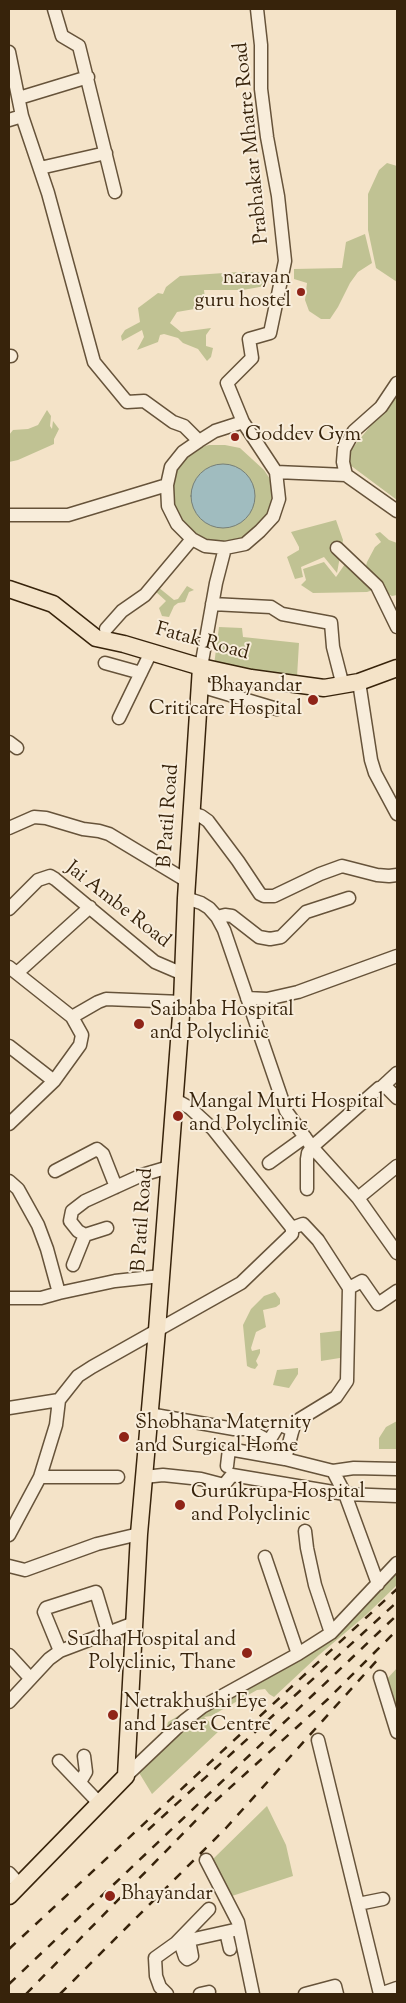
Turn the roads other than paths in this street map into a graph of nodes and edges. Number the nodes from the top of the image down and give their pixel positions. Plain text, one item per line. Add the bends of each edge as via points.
1 (54, 9) edge
2 (257, 9) edge
3 (9, 52) edge
4 (88, 77) junction
5 (19, 98) junction
6 (22, 116) junction
7 (9, 120) edge
8 (106, 153) junction
9 (40, 168) junction
10 (115, 192) dead end
11 (397, 383) edge
12 (243, 422) junction
13 (198, 441) junction
14 (276, 472) junction
15 (346, 475) junction
16 (168, 485) junction
17 (397, 511) edge
18 (9, 515) edge
19 (192, 539) junction
20 (225, 548) junction
21 (337, 548) dead end
22 (9, 589) edge
23 (212, 604) junction
24 (397, 627) edge
25 (106, 629) dead end
26 (151, 652) junction
27 (105, 662) dead end
28 (201, 667) junction
29 (397, 668) edge
30 (141, 673) junction
31 (359, 682) junction
32 (200, 686) junction
33 (343, 686) junction
34 (277, 708) dead end
35 (119, 718) dead end
36 (192, 813) junction
37 (397, 814) edge
38 (9, 828) edge
39 (397, 875) edge
40 (187, 881) junction
41 (186, 898) junction
42 (349, 898) dead end
43 (90, 908) junction
44 (9, 909) edge
45 (217, 917) junction
46 (397, 956) edge
47 (13, 970) edge
48 (183, 974) junction
49 (247, 998) junction
50 (182, 1002) junction
51 (72, 1017) junction
52 (9, 1046) edge
53 (397, 1073) edge
54 (54, 1081) junction
55 (383, 1086) junction
56 (397, 1098) edge
57 (174, 1099) junction
58 (9, 1124) edge
59 (309, 1142) junction
60 (269, 1163) dead end
61 (397, 1166) edge
62 (169, 1167) junction
63 (55, 1171) dead end
64 (9, 1181) edge
65 (116, 1187) junction
66 (307, 1189) dead end
67 (358, 1198) junction
68 (108, 1228) dead end
69 (292, 1228) junction
70 (85, 1235) junction
71 (397, 1253) edge
72 (73, 1265) dead end
73 (160, 1276) junction
74 (349, 1288) junction
75 (397, 1291) edge
76 (59, 1293) junction
77 (9, 1298) edge
78 (157, 1330) junction
79 (59, 1400) junction
80 (9, 1408) edge
81 (149, 1414) junction
82 (292, 1430) junction
83 (286, 1459) junction
84 (226, 1466) dead end
85 (397, 1469) edge
86 (333, 1471) junction
87 (40, 1477) junction
88 (118, 1477) dead end
89 (144, 1477) junction
90 (345, 1494) junction
91 (397, 1496) edge
92 (305, 1531) dead end
93 (138, 1534) junction
94 (9, 1535) edge
95 (265, 1557) dead end
96 (397, 1564) edge
97 (9, 1566) edge
98 (378, 1584) junction
99 (134, 1623) junction
100 (108, 1632) junction
101 (331, 1633) junction
102 (60, 1651) junction
103 (298, 1654) junction
104 (9, 1656) edge
105 (380, 1677) dead end
106 (30, 1678) junction
107 (9, 1702) edge
108 (397, 1732) edge
109 (318, 1740) dead end
110 (84, 1756) dead end
111 (59, 1761) dead end
112 (126, 1776) junction
113 (80, 1782) junction
114 (99, 1803) junction
115 (206, 1860) dead end
116 (9, 1872) edge
117 (14, 1891) edge
118 (383, 1899) dead end
119 (358, 1904) junction
120 (209, 1909) dead end
121 (239, 1930) junction
122 (226, 1932) junction
123 (182, 1942) junction
124 (230, 1949) dead end
125 (397, 1988) edge
126 (167, 1994) edge
127 (253, 1994) edge
128 (305, 1994) edge
129 (337, 1994) edge
130 (380, 1994) edge

1 - 4 street via 62,36 79,46
2 - 12 street, Prabhakar Mhatre Road via 266,137 278,196 285,260 270,333 249,339 252,358 227,383
3 - 5 street
4 - 5 street
4 - 8 street
5 - 6 street
6 - 7 street
6 - 9 street
8 - 9 street
8 - 10 street
9 - 13 street via 94,362 127,402 144,400 173,422 184,426
11 - 15 street via 381,407 354,432 344,449
12 - 13 street
12 - 14 street
13 - 16 street via 171,467
14 - 15 street
14 - 20 street via 280,499 272,517 245,544
15 - 17 street
16 - 18 street via 68,515
16 - 19 street via 168,506 177,524
19 - 20 street via 205,546
19 - 25 street via 145,595 122,611
20 - 23 street
21 - 24 street via 377,586
22 - 26 main road, Fatak Road via 53,604 96,638
23 - 28 street
23 - 33 street via 271,607 282,614 331,623 333,647
26 - 28 main road, Fatak Road
26 - 30 street
27 - 30 street
28 - 32 main road, B Patil Road
28 - 33 main road, Fatak Road via 324,688
29 - 31 main road, Fatak Road
30 - 35 street
31 - 33 main road, Fatak Road
31 - 37 street via 375,773
32 - 34 street
32 - 36 main road, B Patil Road
36 - 39 street via 208,821 264,896 274,896 342,866 377,875
36 - 40 main road, B Patil Road
38 - 40 street via 34,817 109,834
40 - 41 main road, B Patil Road
41 - 45 street via 201,903
41 - 48 main road, B Patil Road
42 - 45 street via 306,912 281,937 270,939 259,937 232,916
43 - 44 street, Jai Ambe Road via 50,876 38,880
43 - 47 street
43 - 48 street, Jai Ambe Road via 155,962
45 - 49 street
46 - 49 street via 284,996
47 - 51 street
48 - 50 main road, B Patil Road
49 - 59 street via 286,1111
50 - 51 street via 106,999
50 - 57 main road, B Patil Road
51 - 54 street via 82,1036 80,1045
52 - 54 street
53 - 55 street
54 - 58 street
55 - 56 street
55 - 59 street
57 - 62 main road, B Patil Road
57 - 69 street via 190,1108 213,1129
59 - 60 street
59 - 66 street
59 - 67 street
61 - 67 street
62 - 65 street
62 - 73 main road, B Patil Road
63 - 65 street via 97,1148
64 - 76 street via 18,1189 38,1225
65 - 70 street via 85,1201 72,1211 70,1221
67 - 71 street
68 - 70 street
69 - 74 street via 303,1224 318,1240
69 - 78 street via 292,1234 241,1283
70 - 72 street
73 - 76 street via 115,1281
73 - 78 main road, B Patil Road
74 - 75 street via 362,1281 378,1304
74 - 82 street via 347,1381 336,1398 300,1418
76 - 77 street via 41,1298
78 - 79 street via 78,1376
78 - 81 main road, B Patil Road
79 - 80 street
79 - 87 street via 56,1425
81 - 82 street via 246,1429 269,1441 281,1425
81 - 89 main road, B Patil Road
82 - 83 street
83 - 84 street via 229,1450
83 - 86 street
85 - 86 street
86 - 90 street
87 - 88 street
87 - 94 street
89 - 90 street via 163,1475 224,1485 232,1476
89 - 93 main road, B Patil Road
90 - 91 street
90 - 98 street
92 - 101 street via 315,1585
93 - 97 street via 97,1544 25,1570
93 - 99 main road, B Patil Road
95 - 103 street
96 - 98 street
98 - 101 street
99 - 100 street
99 - 112 main road, B Patil Road
100 - 102 street
100 - 102 street via 96,1592 46,1608 44,1612
101 - 103 street
102 - 106 street
103 - 112 street via 202,1707
104 - 106 street
105 - 108 street
106 - 107 street
109 - 119 street
110 - 113 street via 86,1772
111 - 113 street
112 - 114 main road
113 - 114 street
114 - 117 main road
115 - 121 street via 238,1922
116 - 117 street
118 - 119 street
119 - 130 street
120 - 123 street
121 - 122 street
121 - 127 street
122 - 123 street
122 - 124 street
123 - 126 street via 156,1958 156,1976
125 - 130 street
128 - 129 street via 335,1986

